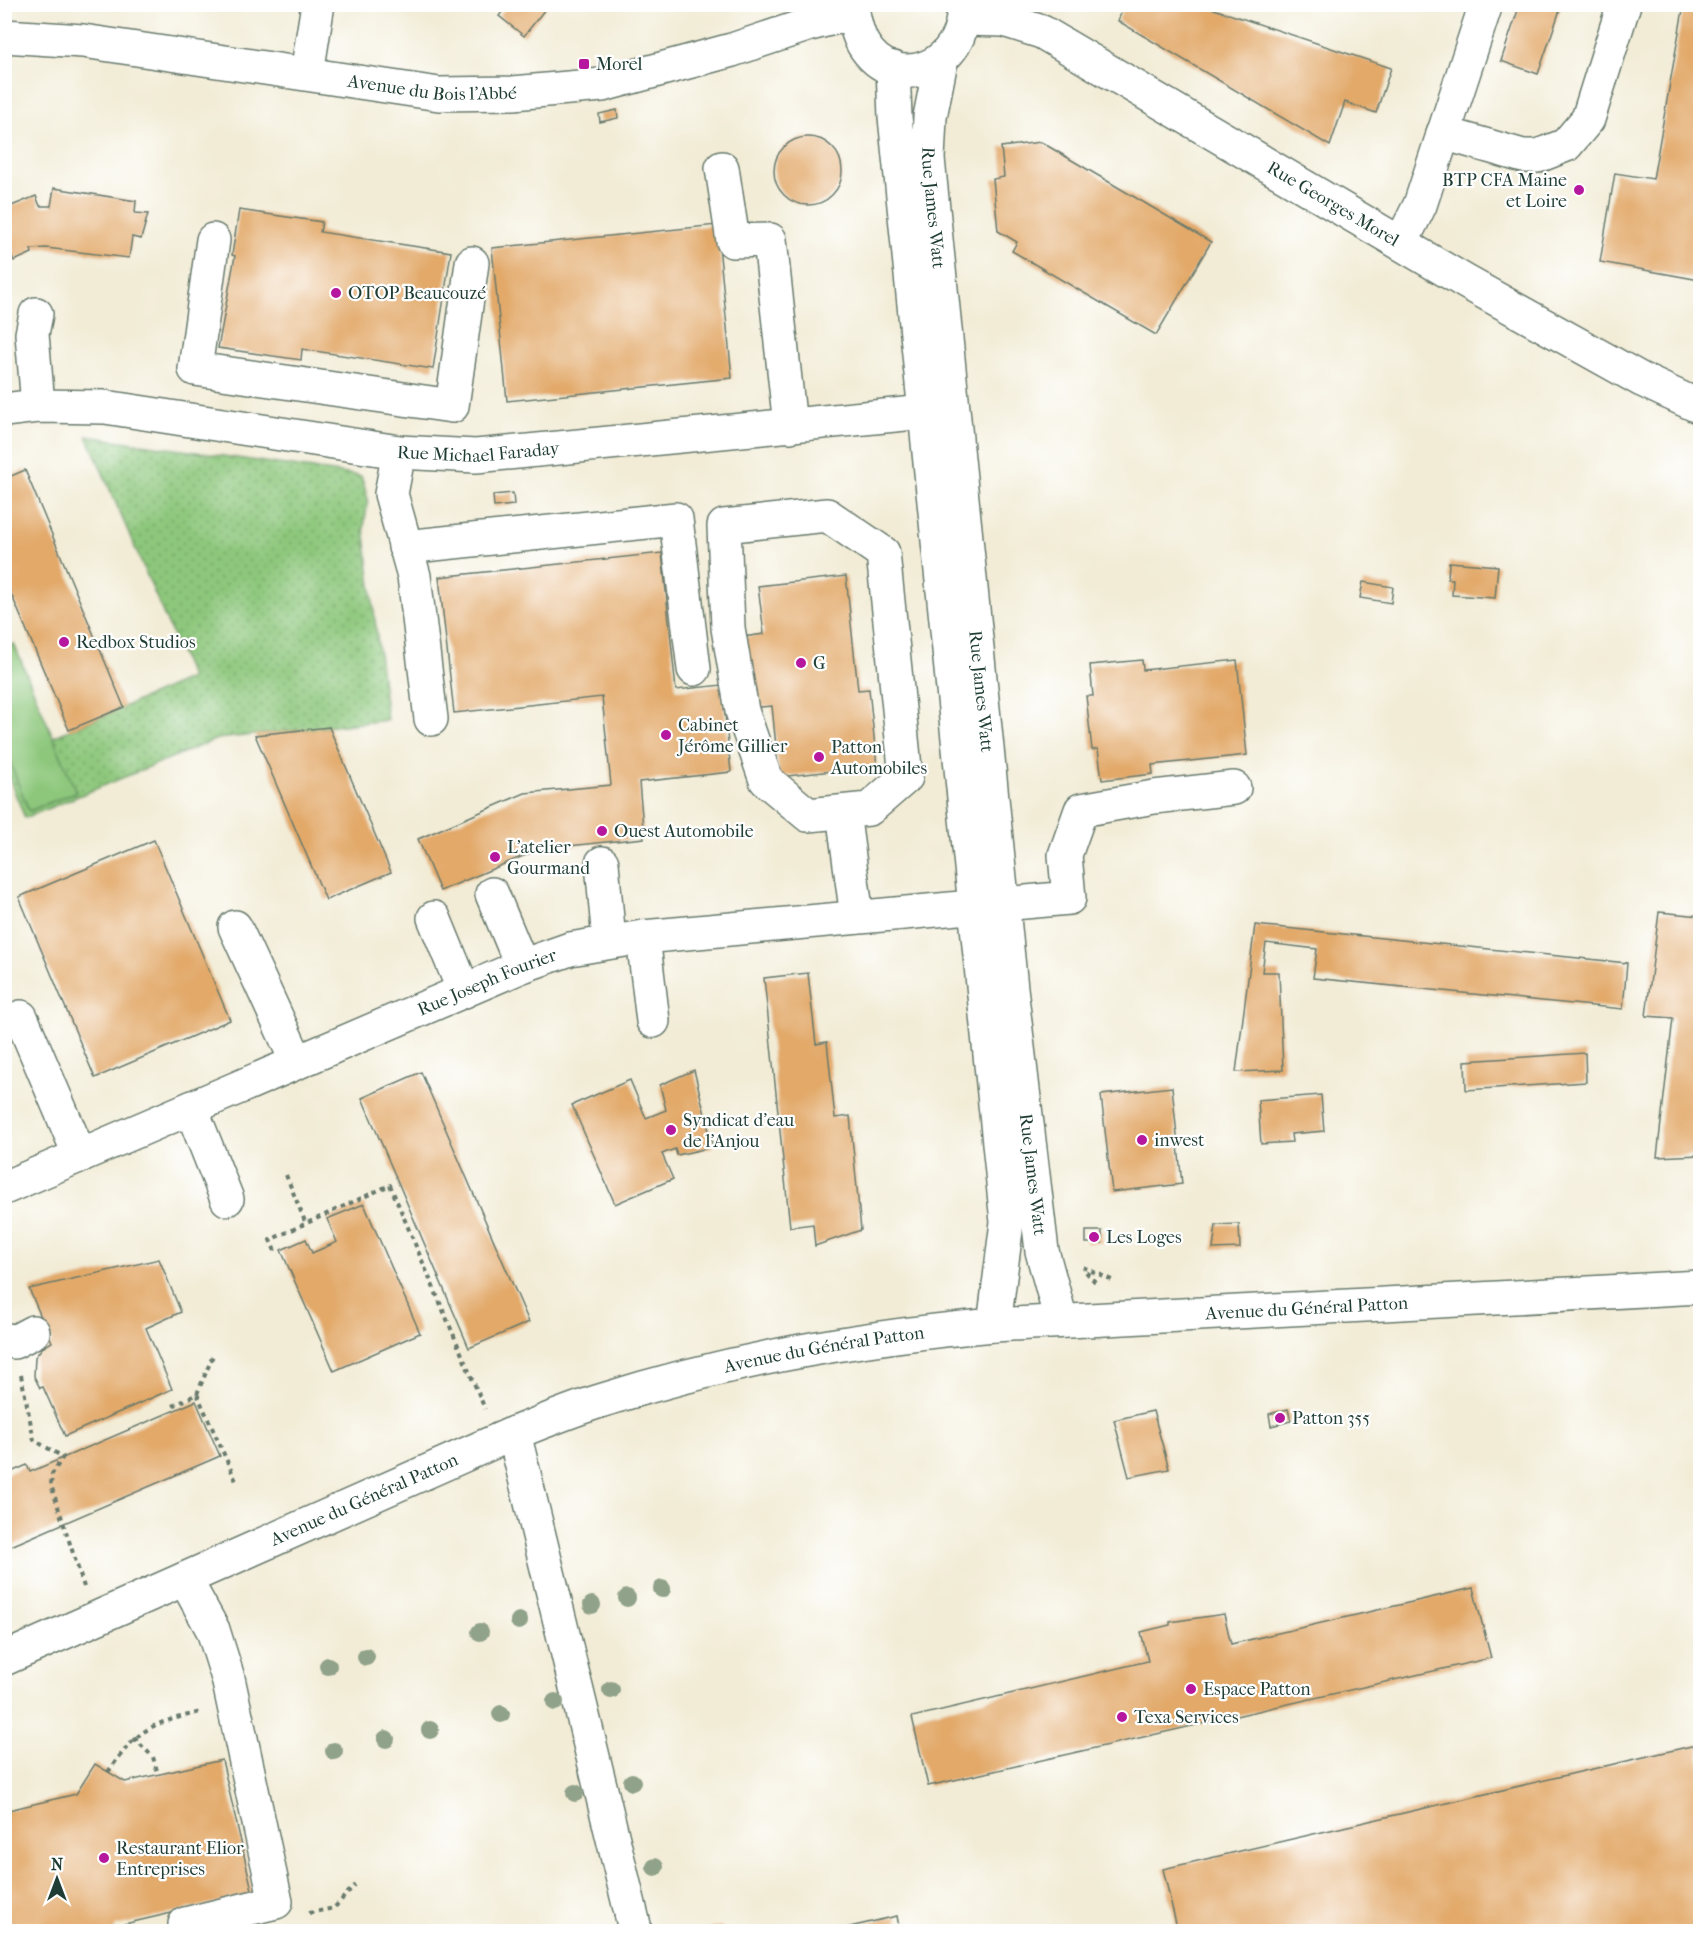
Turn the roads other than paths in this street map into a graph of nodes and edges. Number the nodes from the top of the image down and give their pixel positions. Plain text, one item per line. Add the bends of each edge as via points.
1 (318, 4) edge
2 (1486, 4) edge
3 (1624, 4) edge
4 (852, 9) edge
5 (964, 12) edge
6 (4, 36) edge
7 (941, 61) junction
8 (893, 68) junction
9 (306, 73) junction
10 (1443, 133) junction
11 (722, 168) dead end
12 (213, 240) dead end
13 (1401, 243) junction
14 (472, 263) dead end
15 (36, 314) dead end
16 (334, 389) junction
17 (38, 406) junction
18 (1701, 407) edge
19 (4, 410) edge
20 (939, 411) junction
21 (790, 426) junction
22 (327, 441) junction
23 (399, 452) junction
24 (405, 547) junction
25 (694, 669) dead end
26 (431, 719) dead end
27 (1234, 788) dead end
28 (843, 812) junction
29 (602, 863) dead end
30 (492, 894) dead end
31 (990, 905) junction
32 (856, 916) junction
33 (434, 918) dead end
34 (235, 927) dead end
35 (643, 937) junction
36 (609, 941) junction
37 (522, 966) junction
38 (464, 991) junction
39 (21, 1017) dead end
40 (652, 1021) dead end
41 (297, 1062) junction
42 (191, 1108) junction
43 (80, 1156) junction
44 (4, 1188) edge
45 (227, 1199) dead end
46 (1701, 1287) edge
47 (1061, 1320) junction
48 (994, 1325) junction
49 (502, 1427) junction
50 (185, 1580) junction
51 (4, 1659) edge
52 (185, 1924) dead end
53 (634, 1925) dead end

1 - 9 street
2 - 10 street
3 - 10 street via 1588,119 1566,145 1538,156 1523,156
4 - 8 street via 863,44 873,56
4 - 9 street, Avenue du Bois l'Abbé via 732,50 602,85 513,93 440,94
5 - 7 street via 962,33
5 - 13 street, Rue Georges Morel via 1042,32
6 - 9 street, Avenue du Bois l'Abbé via 83,41
7 - 8 street via 917,70
7 - 20 street, Rue James Watt via 930,117 928,159
8 - 20 street, Rue James Watt via 895,117
10 - 13 street via 1420,205
11 - 21 street via 733,241 770,240
12 - 16 street via 195,369
13 - 18 street, Rue Georges Morel via 1642,380
14 - 16 street via 452,406
15 - 17 street via 32,334
16 - 22 street
17 - 19 street, Rue Michael Faraday
17 - 22 street, Rue Michael Faraday via 105,407
20 - 21 street, Rue Michael Faraday
20 - 31 street, Rue James Watt
21 - 23 street, Rue Michael Faraday via 476,456
22 - 23 street, Rue Michael Faraday
23 - 24 street via 391,494
24 - 25 street via 676,519
24 - 26 street via 414,576
27 - 31 street, Rue Joseph Fourier via 1081,810 1065,855 1069,898
28 - 28 street via 808,815 766,780 742,711 730,640 724,526 827,515 883,553 906,777 869,809
28 - 32 street
29 - 36 street
30 - 37 street
31 - 32 street, Rue Joseph Fourier
31 - 47 street, Rue James Watt via 1042,1251
31 - 48 street, Rue James Watt via 1007,1222
32 - 35 street, Rue Joseph Fourier
33 - 38 street
34 - 41 street
35 - 36 street, Rue Joseph Fourier
35 - 40 street
36 - 37 street, Rue Joseph Fourier via 570,949
37 - 38 street, Rue Joseph Fourier
38 - 41 street, Rue Joseph Fourier
39 - 43 street
41 - 42 street, Rue Joseph Fourier
42 - 43 street, Rue Joseph Fourier
42 - 45 street
43 - 44 street, Rue Joseph Fourier
46 - 47 street, Avenue du Général Patton
47 - 48 street, Avenue du Général Patton
48 - 49 street, Avenue du Général Patton via 815,1347 728,1366
49 - 50 street, Avenue du Général Patton
49 - 53 street
50 - 51 street, Avenue du Général Patton
50 - 52 street via 213,1630 228,1678 276,1902

